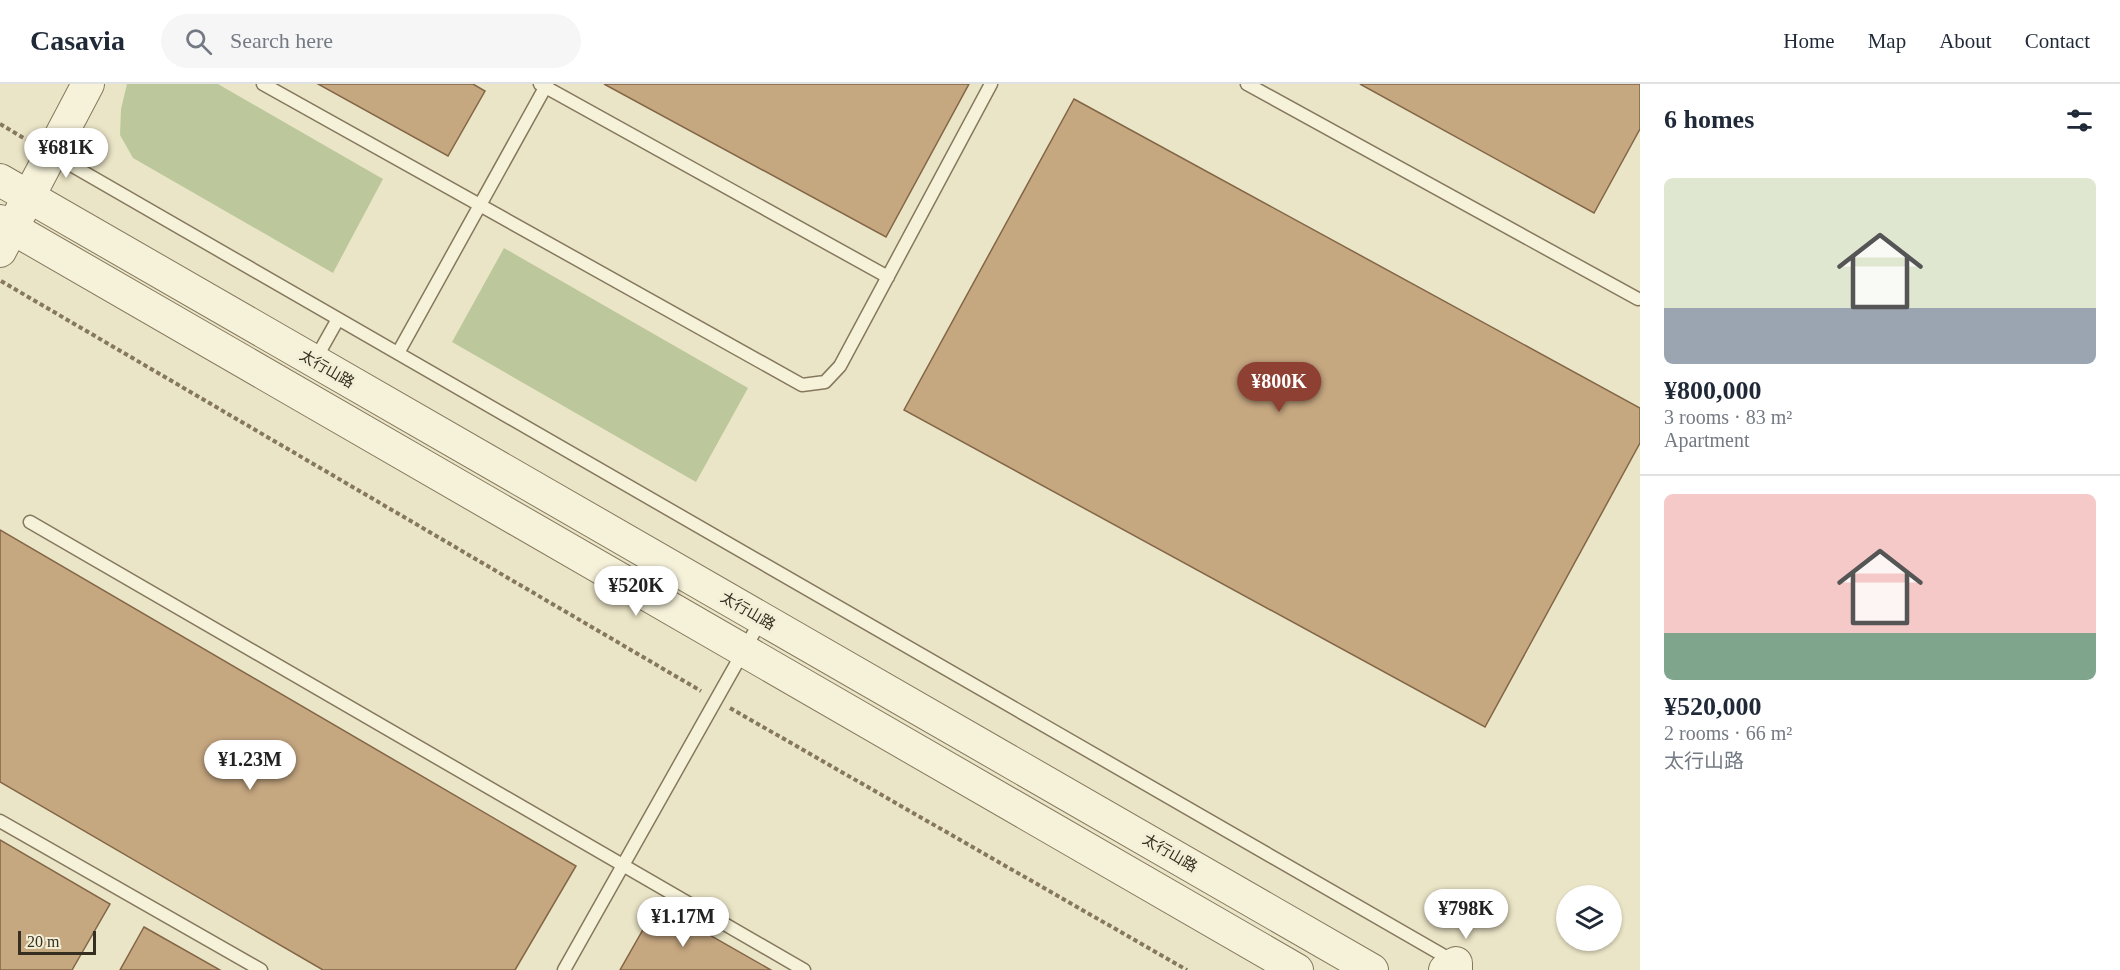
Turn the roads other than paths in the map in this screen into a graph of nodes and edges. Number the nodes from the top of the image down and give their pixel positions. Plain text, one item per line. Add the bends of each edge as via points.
1 (88, 84) edge
2 (262, 84) edge
3 (991, 84) edge
4 (1247, 84) edge
5 (544, 85) edge
6 (51, 154) junction
7 (0, 180) edge
8 (28, 197) junction
9 (479, 205) junction
10 (4, 233) edge
11 (888, 277) junction
12 (1638, 299) dead end
13 (338, 319) junction
14 (398, 353) junction
15 (315, 361) junction
16 (30, 522) dead end
17 (762, 619) junction
18 (744, 650) junction
19 (0, 821) edge
20 (623, 865) junction
21 (1457, 968) edge
22 (261, 970) edge
23 (564, 970) edge
24 (804, 970) edge
25 (1297, 970) edge
26 (1372, 970) edge

1 - 6 street
2 - 9 lane
3 - 11 lane
4 - 12 lane
5 - 9 lane
5 - 11 lane
6 - 8 street
6 - 13 lane
7 - 8 street, 太行山路
8 - 10 street
8 - 15 street, 太行山路
9 - 11 lane via 802,385 825,382 840,366
9 - 14 lane
10 - 18 street
13 - 14 lane
13 - 15 lane
14 - 21 lane
15 - 17 street, 太行山路
16 - 20 lane
17 - 18 lane
17 - 26 street, 太行山路
18 - 20 lane
18 - 25 street
19 - 22 lane
20 - 23 lane
20 - 24 lane

